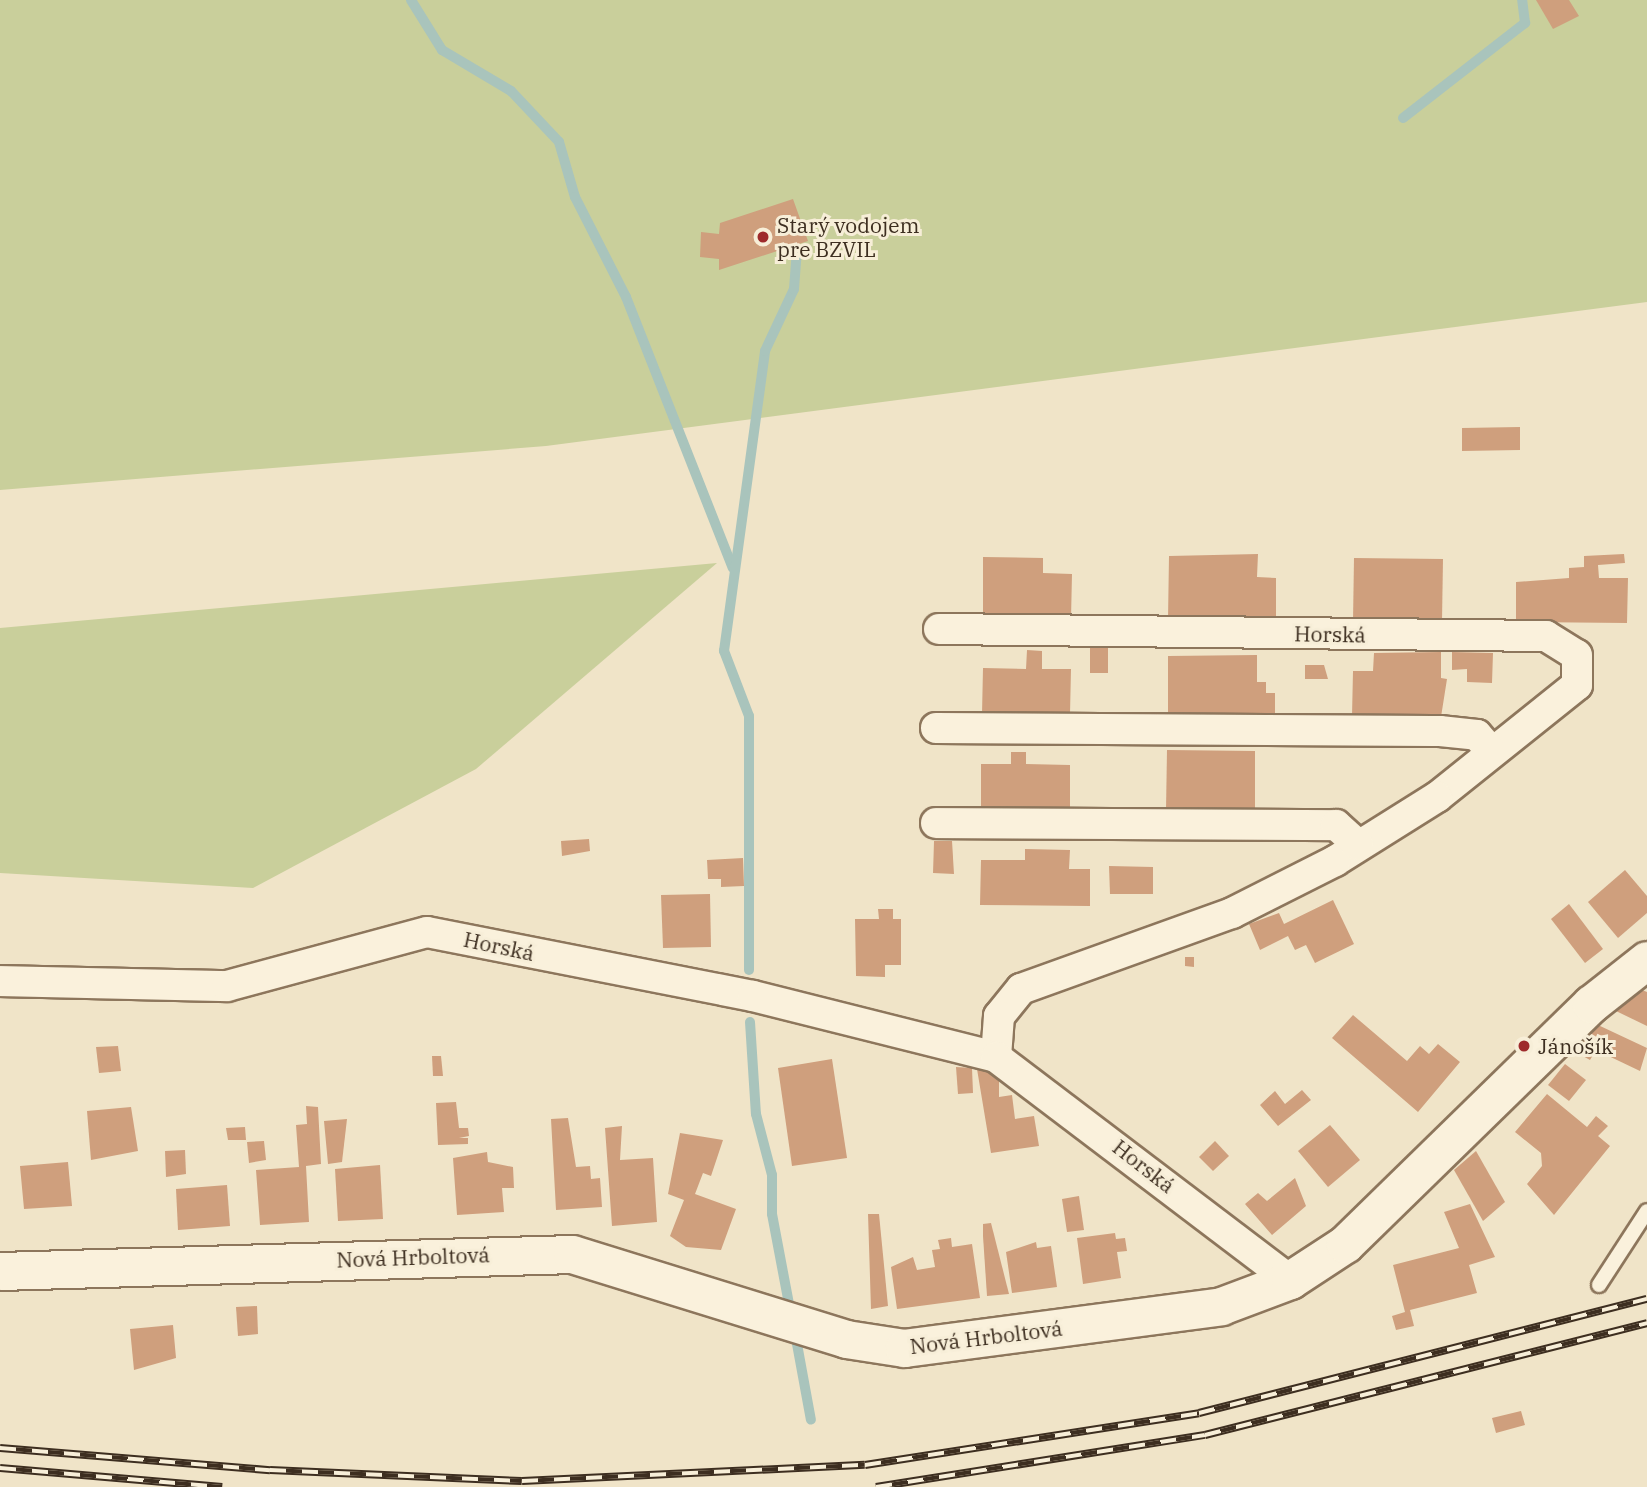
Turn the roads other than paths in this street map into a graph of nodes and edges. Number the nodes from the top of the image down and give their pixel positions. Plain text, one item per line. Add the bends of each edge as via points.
1 (939, 629) dead end
2 (936, 728) dead end
3 (1490, 750) junction
4 (936, 823) dead end
5 (1358, 845) junction
6 (1647, 960) edge
7 (0, 982) edge
8 (996, 1057) junction
9 (1647, 1211) edge
10 (0, 1271) edge
11 (1290, 1280) junction
12 (1599, 1285) dead end

1 - 3 street, Horská via 1546,636 1577,655 1577,685
2 - 3 street via 1440,731 1477,735
3 - 5 street, Horská via 1437,797
4 - 5 street via 1336,825
5 - 8 street, Horská via 1233,913 1021,989 999,1016
6 - 11 street, Nová Hrboltová via 1591,1004 1366,1226
7 - 8 street, Horská via 227,986 427,932 753,996
8 - 11 street, Horská
9 - 12 lane
10 - 11 street, Nová Hrboltová via 572,1254 814,1330 904,1348 1221,1306

